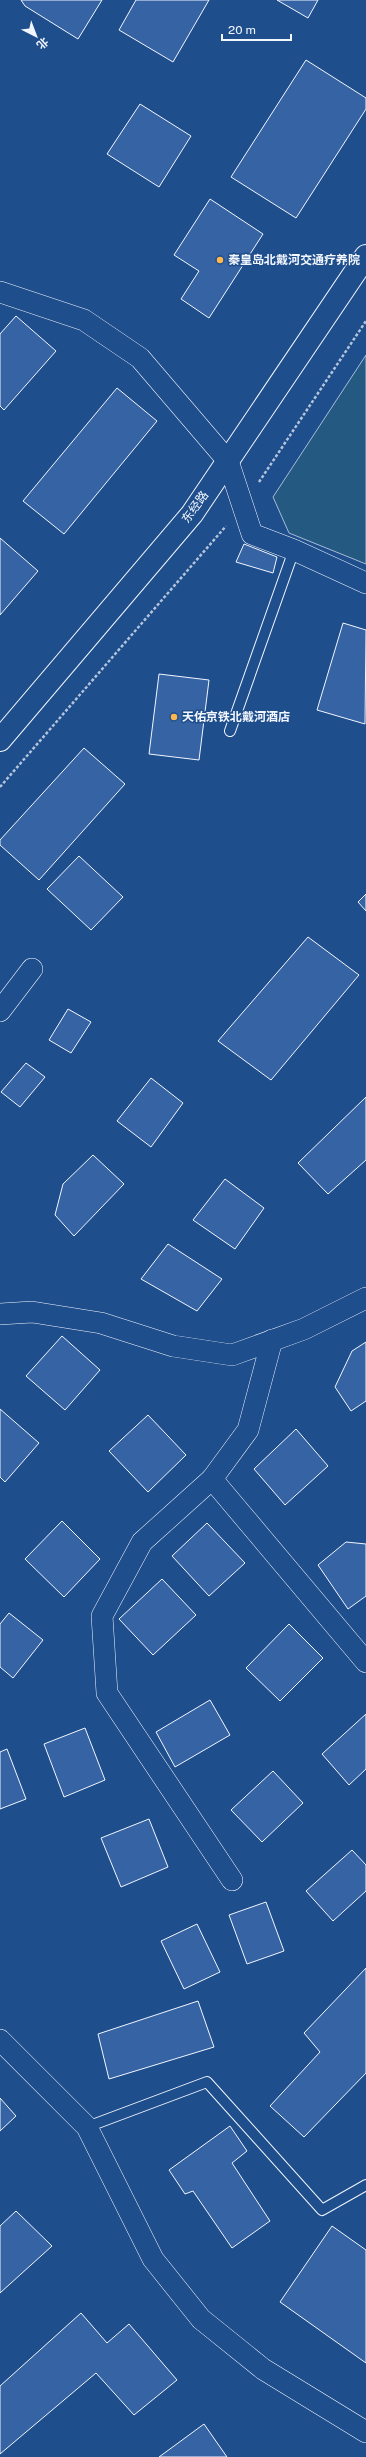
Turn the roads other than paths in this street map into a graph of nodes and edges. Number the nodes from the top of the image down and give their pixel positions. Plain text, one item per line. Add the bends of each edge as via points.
1 (366, 256) edge
2 (0, 292) edge
3 (228, 461) junction
4 (294, 550) junction
5 (366, 583) edge
6 (230, 731) dead end
7 (0, 740) edge
8 (32, 969) dead end
9 (0, 1011) edge
10 (366, 1298) edge
11 (0, 1314) edge
12 (272, 1340) junction
13 (212, 1479) junction
14 (366, 1662) edge
15 (232, 1880) dead end
16 (0, 2040) edge
17 (87, 2127) junction
18 (366, 2185) edge
19 (366, 2432) edge

1 - 3 main road, 东经路
2 - 3 street via 84,320 140,358
3 - 4 street via 252,534
3 - 7 main road, 东经路 via 192,514
4 - 5 street
4 - 6 lane
8 - 9 street
10 - 12 street via 304,1328
11 - 12 street via 32,1312 101,1323 173,1346 232,1355
12 - 13 street via 248,1430
13 - 14 street
13 - 15 street via 142,1542 102,1616 107,1693
16 - 17 street
17 - 18 lane via 207,2082 322,2210
17 - 19 street via 153,2259 201,2319 263,2369

